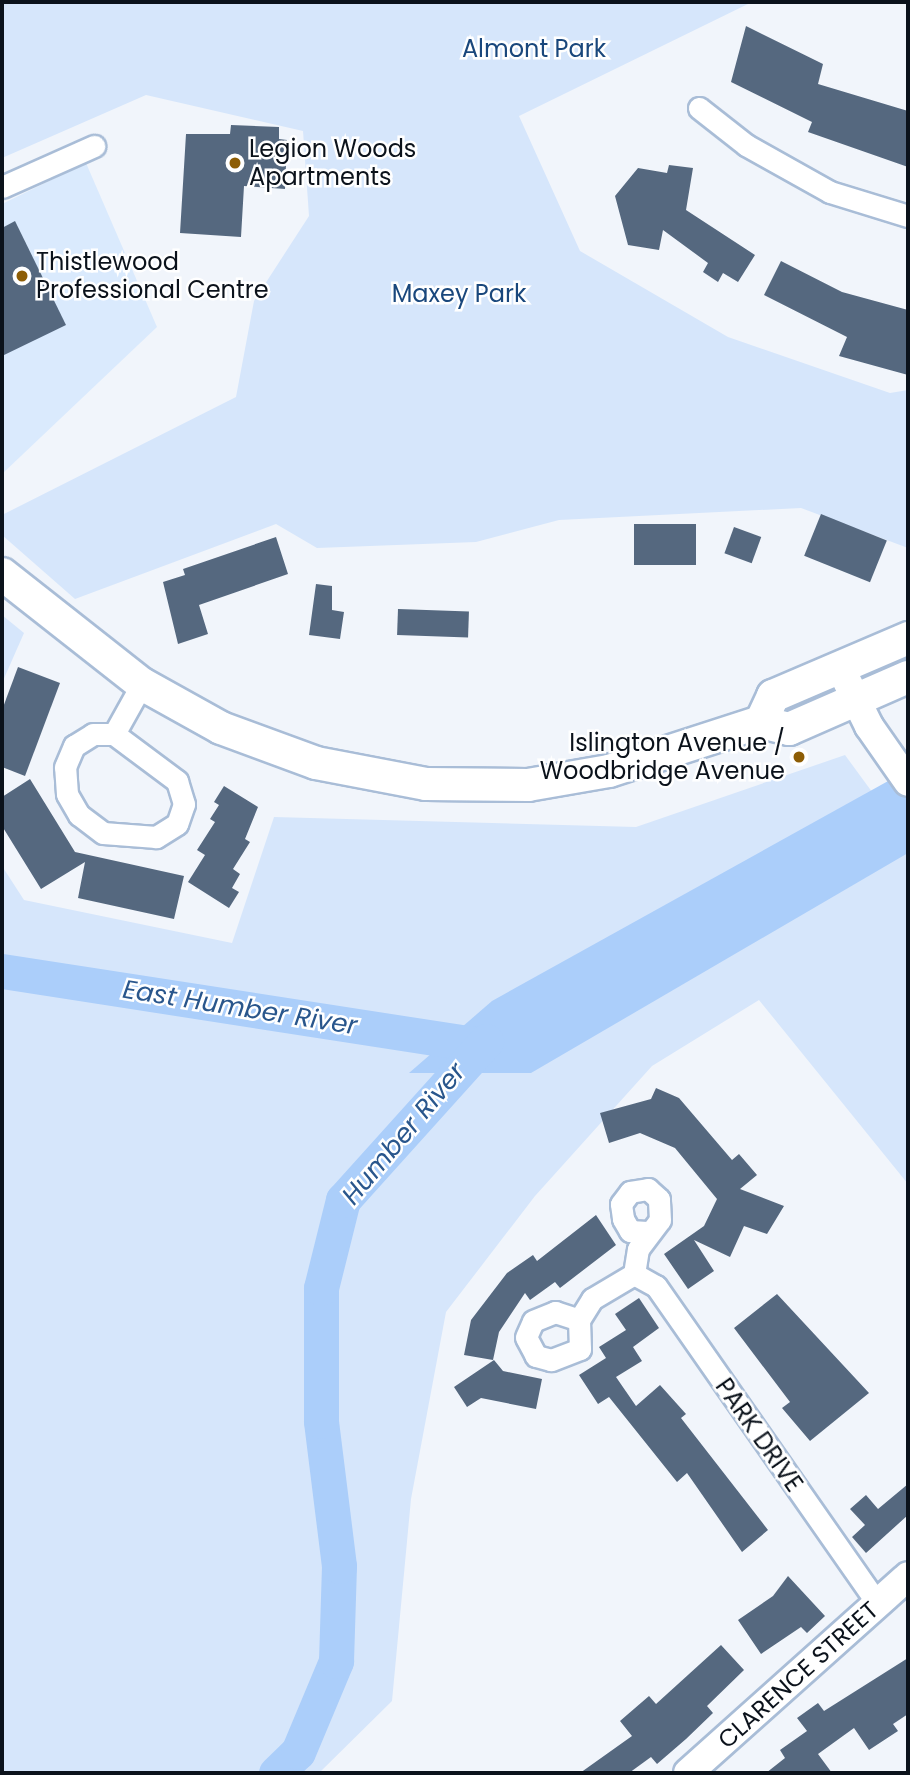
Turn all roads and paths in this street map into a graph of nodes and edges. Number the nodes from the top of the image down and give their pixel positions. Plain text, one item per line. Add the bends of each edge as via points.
1 (699, 108) dead end
2 (94, 146) dead end
3 (2, 187) edge
4 (908, 216) edge
5 (2, 574) edge
6 (908, 638) edge
7 (840, 667) junction
8 (908, 677) edge
9 (142, 684) junction
10 (856, 700) junction
11 (761, 722) junction
12 (114, 734) junction
13 (908, 782) edge
14 (647, 1232) dead end
15 (634, 1274) junction
16 (579, 1320) dead end
17 (908, 1576) edge
18 (877, 1603) junction
19 (688, 1773) edge

1 - 4 street via 746,145 830,192
2 - 3 street
5 - 9 main road
6 - 7 main road
7 - 10 street
7 - 11 main road via 773,696
8 - 10 main road
9 - 11 main road via 221,728 316,763 470,788 609,771
9 - 12 street
10 - 11 main road via 789,729
10 - 13 street
12 - 12 street via 93,734 74,746 65,767 66,794 79,815 103,833 156,836 177,824 184,804 177,781
14 - 15 street
15 - 16 street via 592,1298
15 - 18 street, PARK DRIVE via 656,1286
17 - 18 street, CLARENCE STREET
18 - 19 street, CLARENCE STREET

